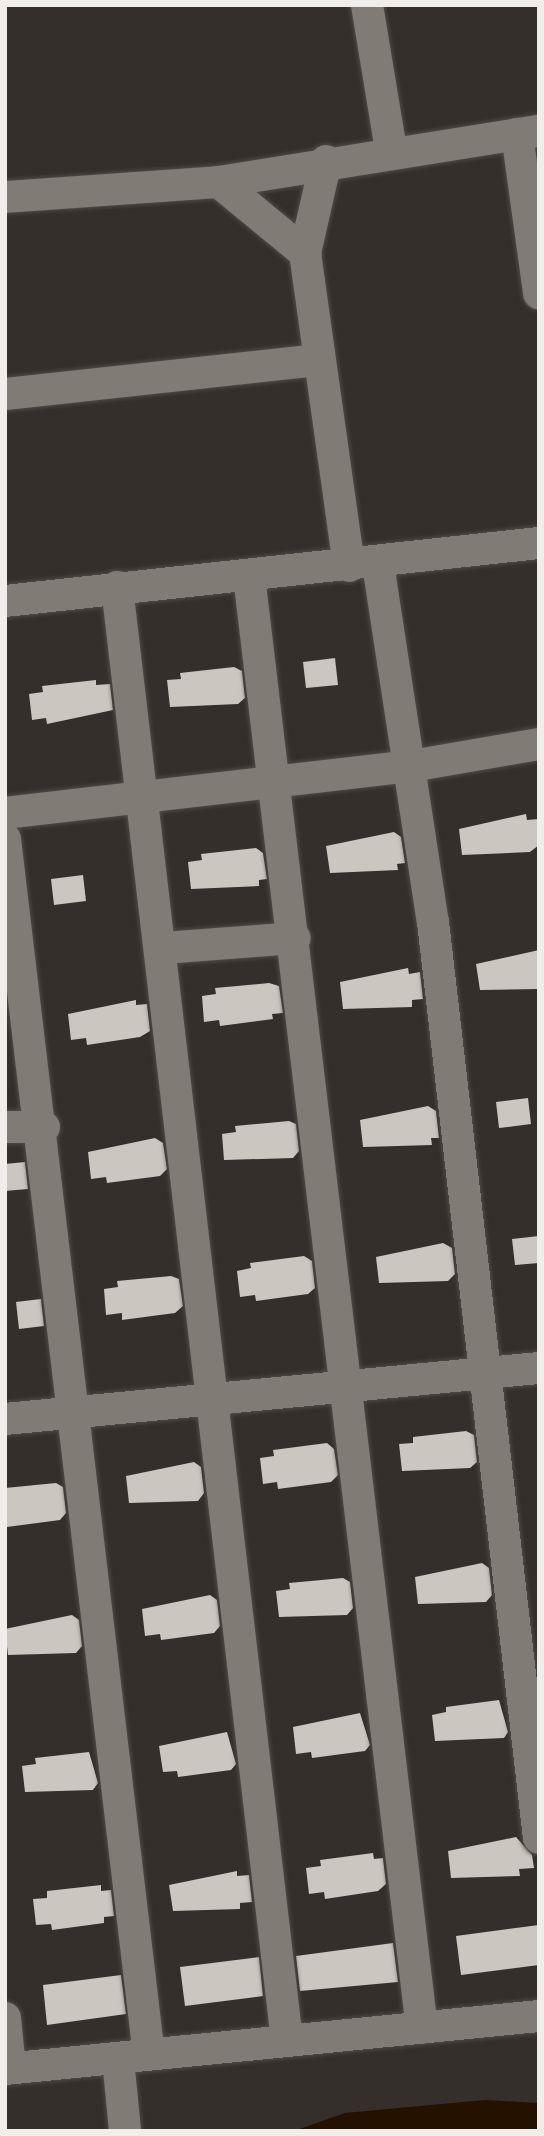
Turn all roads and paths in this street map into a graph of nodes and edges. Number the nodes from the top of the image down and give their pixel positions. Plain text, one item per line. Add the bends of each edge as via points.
1 (367, 5) edge
2 (528, 132) edge
3 (391, 150) junction
4 (326, 161) junction
5 (219, 182) junction
6 (5, 197) edge
7 (305, 253) junction
8 (539, 293) edge
9 (317, 360) junction
10 (5, 394) edge
11 (539, 543) edge
12 (363, 565) junction
13 (249, 576) junction
14 (117, 587) junction
15 (5, 601) edge
16 (539, 744) edge
17 (411, 766) junction
18 (278, 782) junction
19 (142, 800) junction
20 (5, 813) edge
21 (5, 839) edge
22 (295, 938) junction
23 (163, 948) junction
24 (5, 1127) edge
25 (44, 1127) junction
26 (539, 1368) edge
27 (486, 1372) junction
28 (345, 1389) junction
29 (215, 1401) junction
30 (76, 1410) junction
31 (5, 1419) edge
32 (539, 1838) edge
33 (539, 2016) edge
34 (5, 2018) edge
35 (422, 2028) junction
36 (287, 2041) junction
37 (149, 2055) junction
38 (118, 2059) junction
39 (8, 2068) edge
40 (125, 2131) edge

1 - 3 street
2 - 3 street
2 - 8 street
3 - 4 street
4 - 5 street
4 - 7 street
5 - 6 street
5 - 7 street
7 - 9 street
9 - 10 street
9 - 12 street
11 - 12 street
12 - 13 street
12 - 17 street
13 - 14 street
13 - 18 street
14 - 15 street
14 - 19 street
16 - 17 street
17 - 18 street
17 - 27 street
18 - 19 street
18 - 22 street
19 - 20 street
19 - 23 street
21 - 25 street
22 - 23 street
22 - 28 street
23 - 29 street
24 - 25 street
25 - 30 street
26 - 27 street
27 - 28 street
27 - 32 street
28 - 29 street
28 - 35 street
29 - 30 street
29 - 36 street
30 - 31 street
30 - 37 street
33 - 35 street
34 - 39 street
35 - 36 street
36 - 37 street
37 - 38 street
38 - 39 street
38 - 40 street

